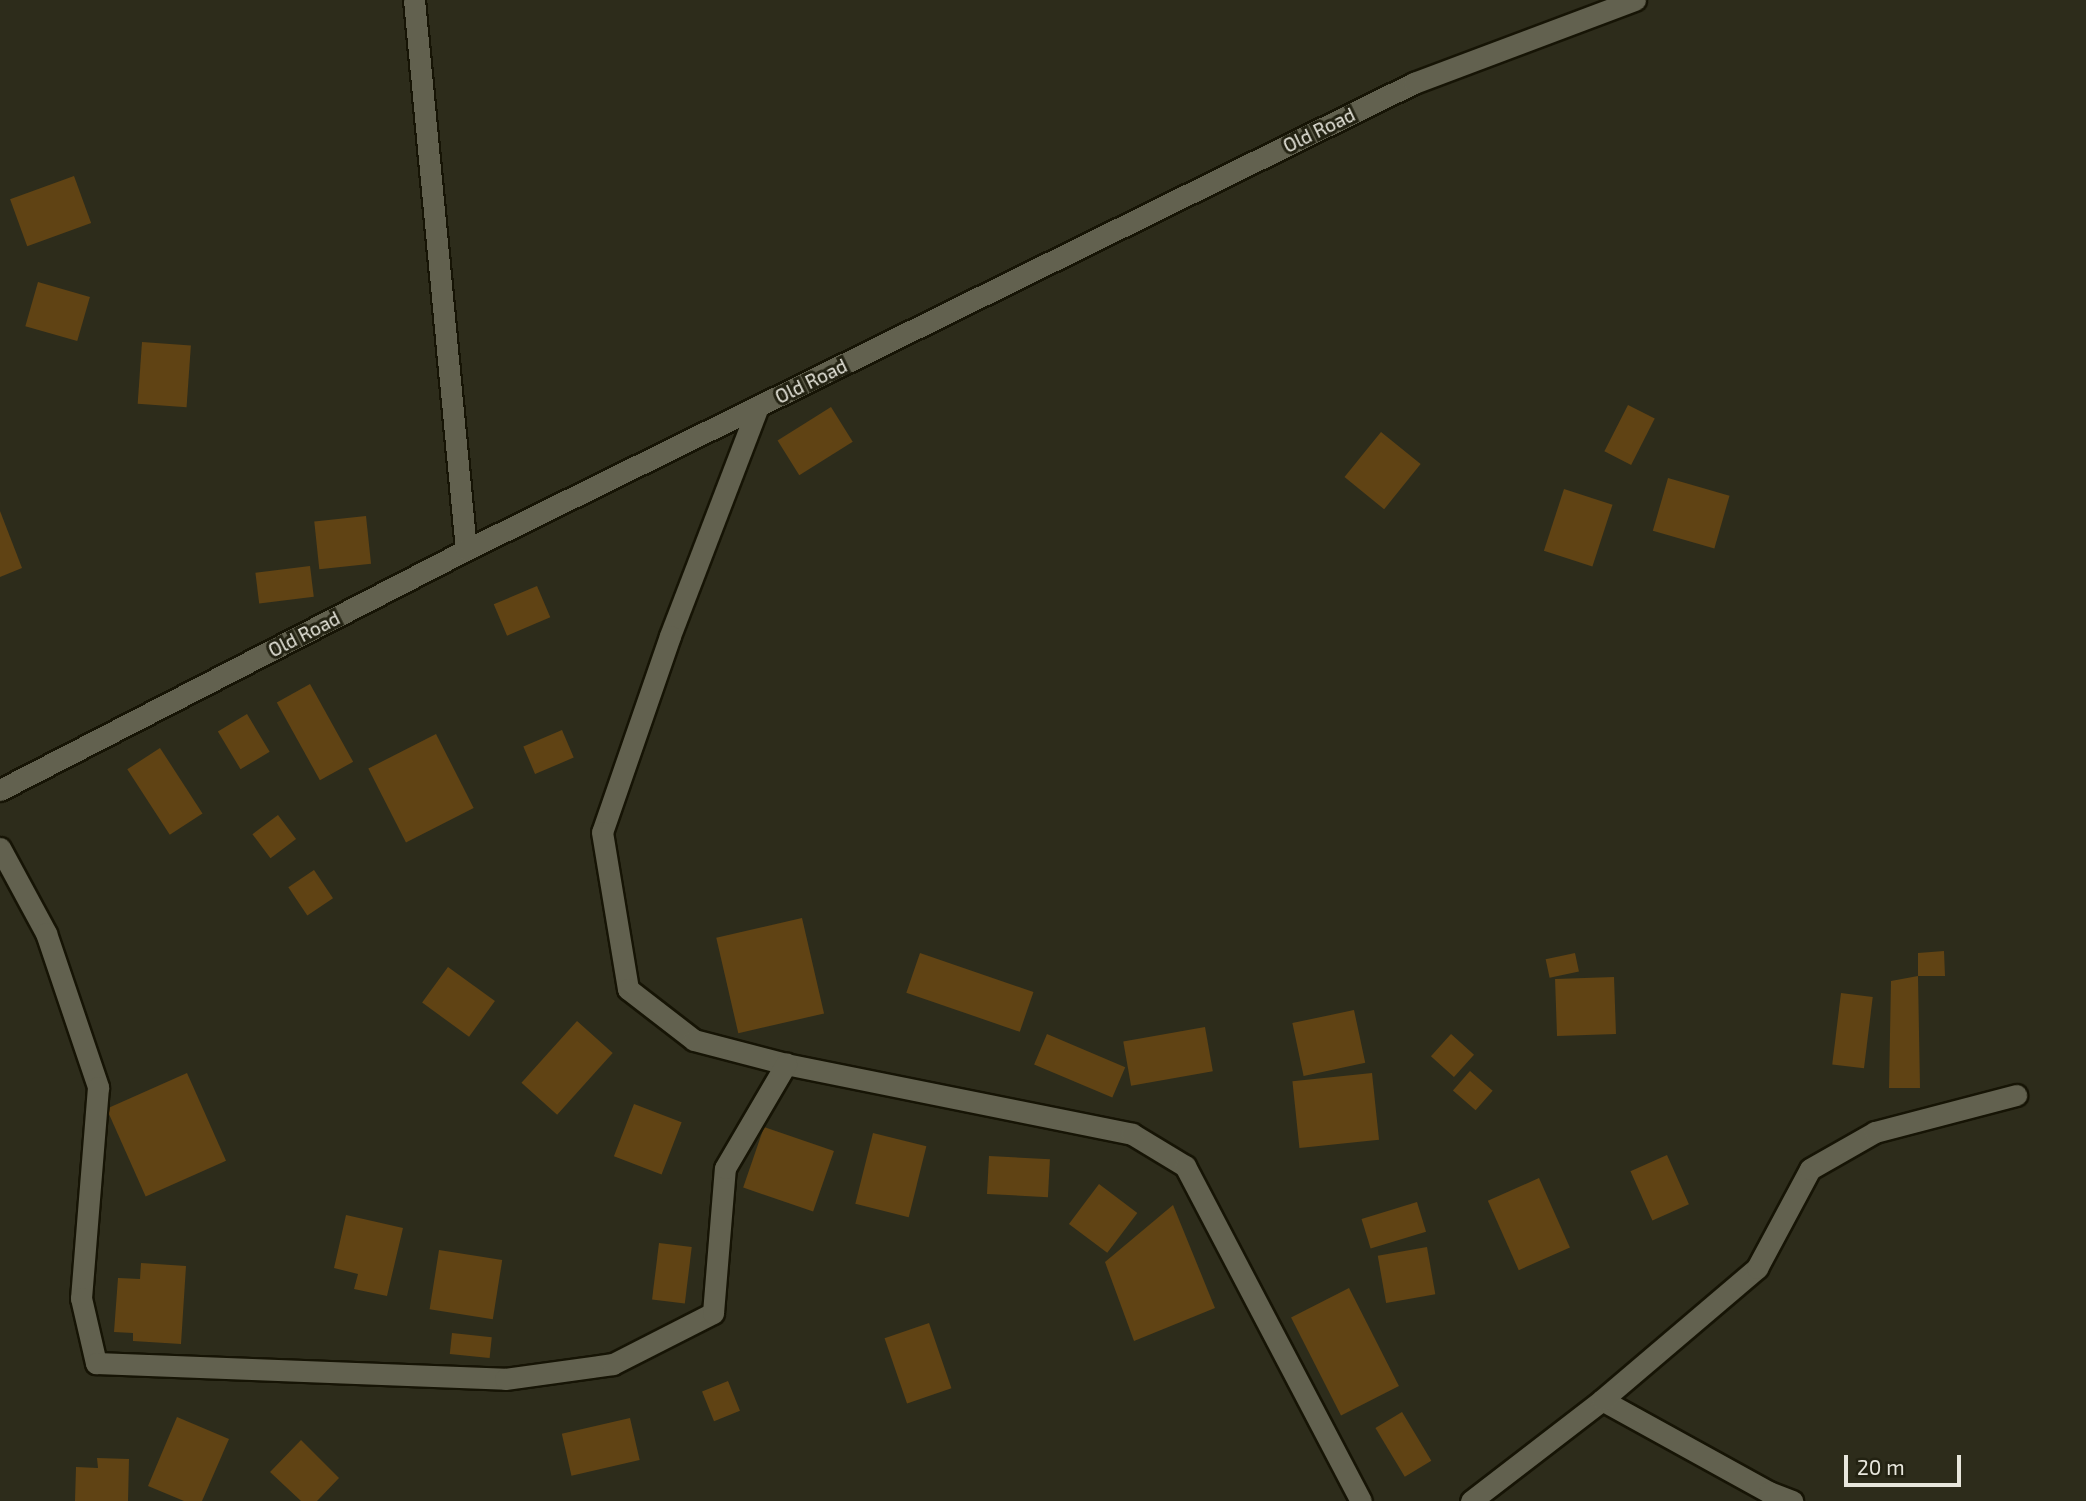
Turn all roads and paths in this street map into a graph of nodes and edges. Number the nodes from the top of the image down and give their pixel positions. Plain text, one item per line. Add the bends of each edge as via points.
1 (414, 0) edge
2 (1635, 0) edge
3 (757, 409) junction
4 (466, 550) junction
5 (0, 790) edge
6 (0, 848) edge
7 (786, 1063) junction
8 (2016, 1096) dead end
9 (1602, 1400) junction
10 (1361, 1501) edge
11 (1471, 1501) edge
12 (1792, 1501) edge

1 - 4 street
2 - 3 street, Old Road via 1415,83
3 - 4 street, Old Road
3 - 7 street via 670,636 602,832 628,989 694,1040
4 - 5 street, Old Road
6 - 7 street via 46,933 98,1087 81,1298 96,1363 505,1379 613,1364 713,1313 725,1168
7 - 10 street via 1132,1134 1185,1166
8 - 9 street via 1875,1132 1810,1169 1757,1268
9 - 11 street
9 - 12 street

